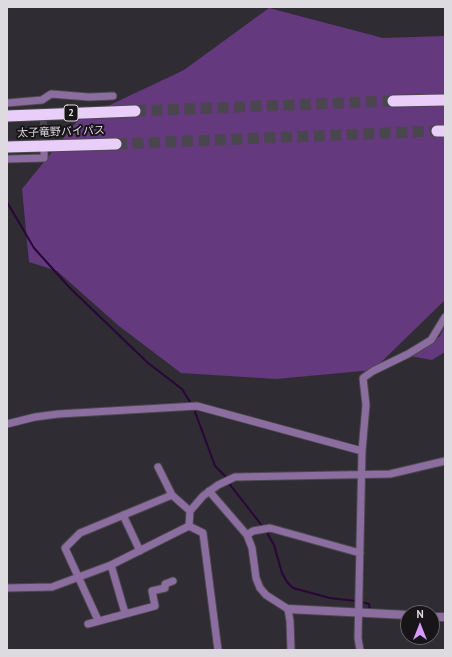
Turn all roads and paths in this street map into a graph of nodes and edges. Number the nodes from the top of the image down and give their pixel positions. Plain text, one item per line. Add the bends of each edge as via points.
1 (113, 96) dead end
2 (42, 100) junction
3 (445, 100) edge
4 (393, 101) tunnel mouth
5 (7, 102) edge
6 (43, 108) tunnel mouth
7 (135, 110) tunnel mouth
8 (7, 116) edge
9 (116, 144) tunnel mouth
10 (7, 147) edge
11 (44, 155) dead end
12 (7, 159) edge
13 (445, 317) edge
14 (7, 424) edge
15 (362, 451) junction
16 (445, 461) edge
17 (158, 467) dead end
18 (362, 475) junction
19 (210, 491) junction
20 (172, 495) junction
21 (190, 511) junction
22 (123, 515) junction
23 (189, 526) junction
24 (247, 535) junction
25 (140, 551) junction
26 (360, 553) junction
27 (111, 565) junction
28 (79, 578) junction
29 (173, 581) dead end
30 (7, 588) edge
31 (288, 609) junction
32 (125, 613) junction
33 (359, 613) junction
34 (400, 615) edge
35 (98, 620) junction
36 (88, 624) dead end
37 (218, 650) edge
38 (291, 650) edge
39 (360, 650) edge

1 - 2 street via 51,94
2 - 5 street
2 - 6 street
3 - 4 highway
7 - 8 highway, 太子竜野バイパス / 2
9 - 10 highway, 太子竜野バイパス
11 - 12 street
13 - 15 street via 431,340 363,378 366,405
14 - 15 street via 35,416 197,406
15 - 18 street
16 - 18 street via 390,474
17 - 20 street
18 - 19 street via 241,477 227,480
18 - 26 street
19 - 21 street
19 - 24 street
20 - 21 street
20 - 22 street
21 - 23 street
22 - 25 street
22 - 28 street via 80,533 65,548
23 - 25 street
23 - 37 street via 203,533
24 - 26 street via 253,531 270,528
24 - 31 street via 260,588
25 - 27 street
26 - 33 street
27 - 28 street
27 - 32 street
28 - 30 street via 52,587
28 - 35 street
29 - 32 street via 165,584 165,588 152,591 155,606
31 - 33 street
31 - 38 street
32 - 35 street
33 - 34 street
33 - 39 street
35 - 36 street

